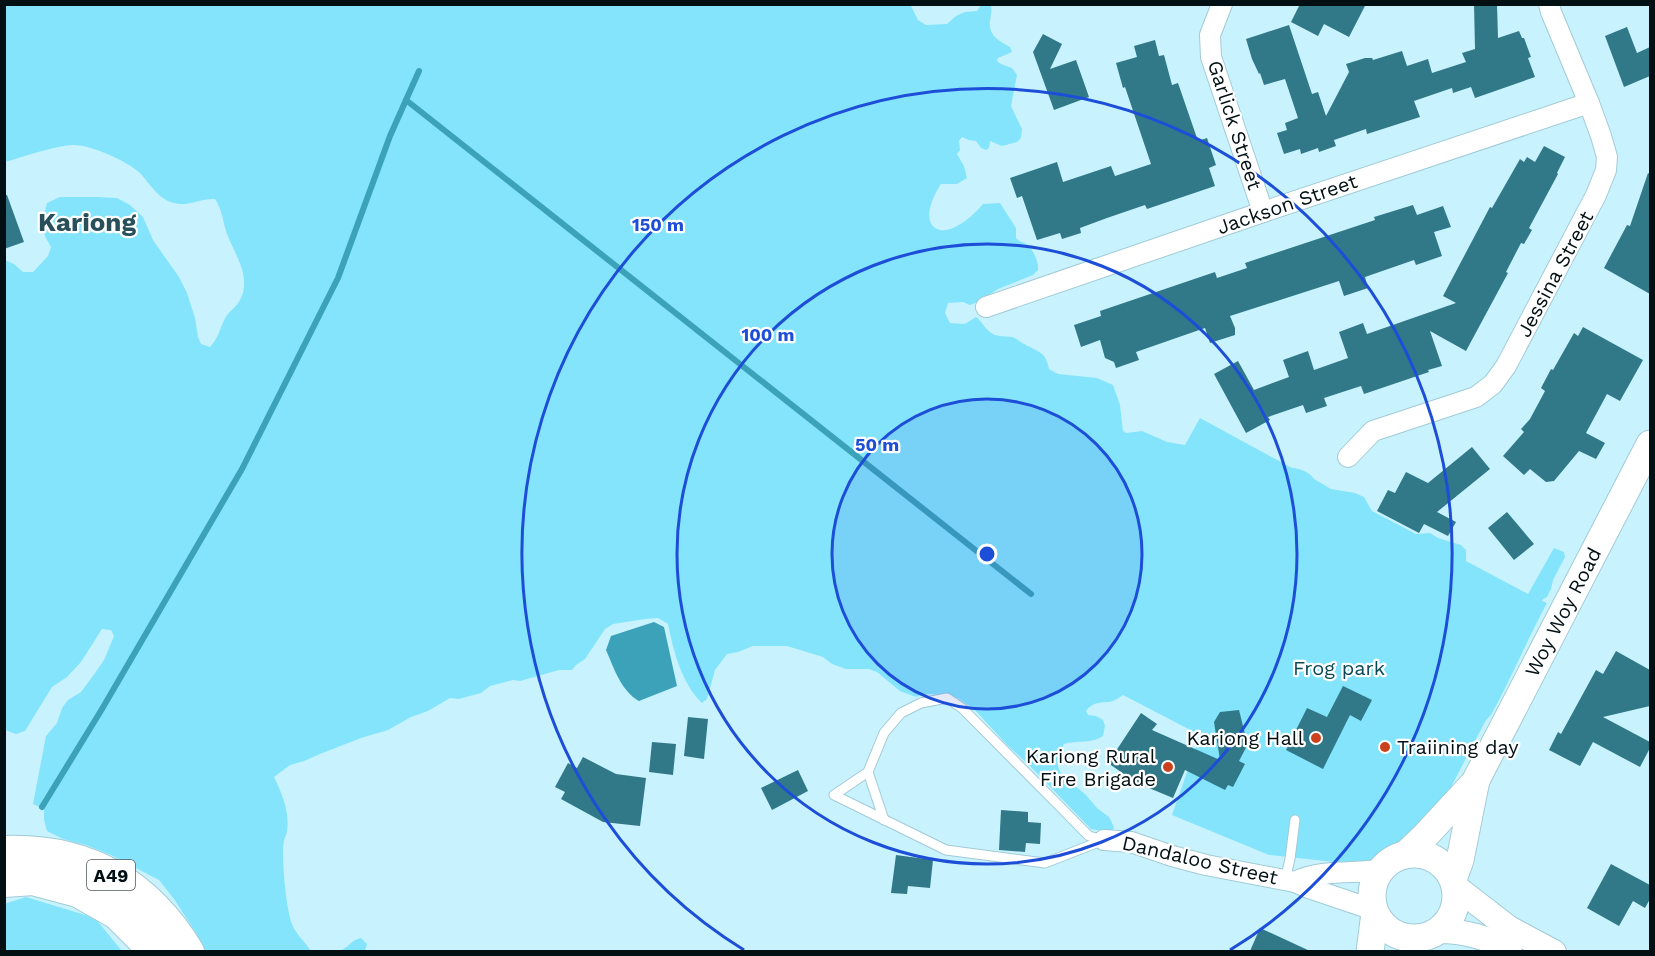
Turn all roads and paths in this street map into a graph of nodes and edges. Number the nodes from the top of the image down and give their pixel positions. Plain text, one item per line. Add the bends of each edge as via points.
1 (1222, 4) edge
2 (1549, 4) edge
3 (1589, 104) junction
4 (1263, 212) junction
5 (986, 307) dead end
6 (1650, 444) edge
7 (1348, 457) dead end
8 (868, 772) junction
9 (1476, 780) junction
10 (884, 820) junction
11 (1295, 820) dead end
12 (1104, 840) junction
13 (4, 852) edge
14 (1405, 855) junction
15 (1381, 870) junction
16 (4, 881) edge
17 (1290, 881) junction
18 (1454, 883) junction
19 (1374, 911) junction
20 (1423, 940) edge
21 (152, 951) edge
22 (188, 951) edge
23 (1370, 951) edge
24 (1510, 951) edge
25 (1554, 951) edge

1 - 4 street, Garlick Street via 1210,35 1211,57
2 - 3 street, Jessina Street
3 - 4 street, Jackson Street
3 - 7 street, Jessina Street via 1601,136 1606,170 1506,366 1493,384 1476,397 1373,431
4 - 5 street, Jackson Street
6 - 9 main road, Woy Woy Road
8 - 10 lane
8 - 10 lane via 834,795
8 - 12 lane via 884,733 901,713 921,703 947,698 962,708 1089,836
9 - 14 main road, Woy Woy Road
9 - 18 main road, Woy Woy Road
10 - 12 lane via 946,850 1045,863
11 - 17 lane
12 - 17 street, Dandaloo Street via 1131,842 1206,865
13 - 22 highway, A49 via 48,854 100,868 156,909
14 - 15 main road
14 - 18 main road via 1428,856 1438,861
15 - 17 street, Dandaloo Street
15 - 19 main road via 1372,889
16 - 21 highway, A49 via 33,879 78,891 117,913
17 - 19 street, Dandaloo Street
18 - 20 main road via 1457,897 1452,916 1446,925
18 - 25 street via 1509,928
19 - 20 main road via 1390,931
19 - 23 main road
20 - 24 street via 1452,931

